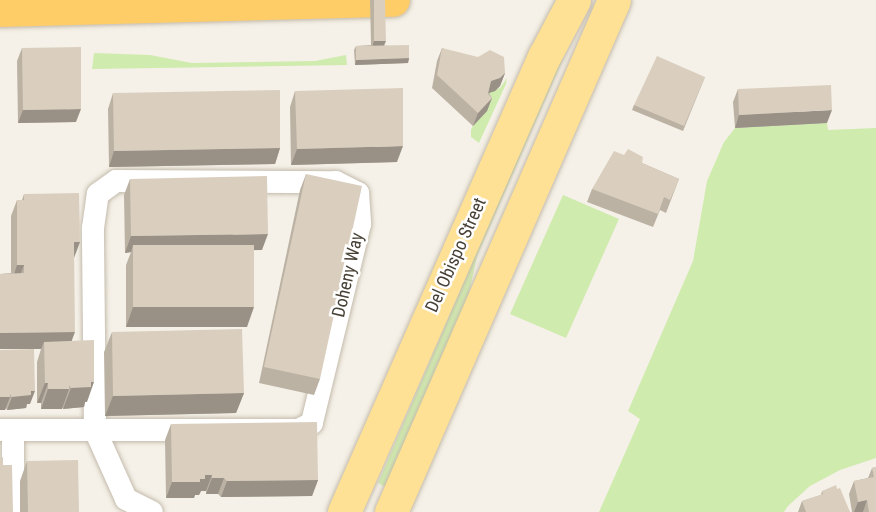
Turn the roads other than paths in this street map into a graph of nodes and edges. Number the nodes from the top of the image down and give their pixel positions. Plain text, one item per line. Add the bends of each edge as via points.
1 (393, 0) edge
2 (574, 0) edge
3 (614, 0) edge
4 (0, 10) edge
5 (95, 339) junction
6 (118, 339) edge
7 (7, 430) edge
8 (96, 430) junction
9 (13, 512) edge
10 (152, 512) edge
11 (344, 512) edge
12 (391, 512) edge

1 - 4 highway
2 - 11 main road, Del Obispo Street via 545,55
3 - 12 main road
5 - 6 street
5 - 8 street, Doheny Way
5 - 8 street, Doheny Way via 93,228 98,194 116,181 336,182 358,194 360,224 312,423 299,430
7 - 8 street, Doheny Way
7 - 9 street
8 - 10 street, Doheny Way via 126,499

